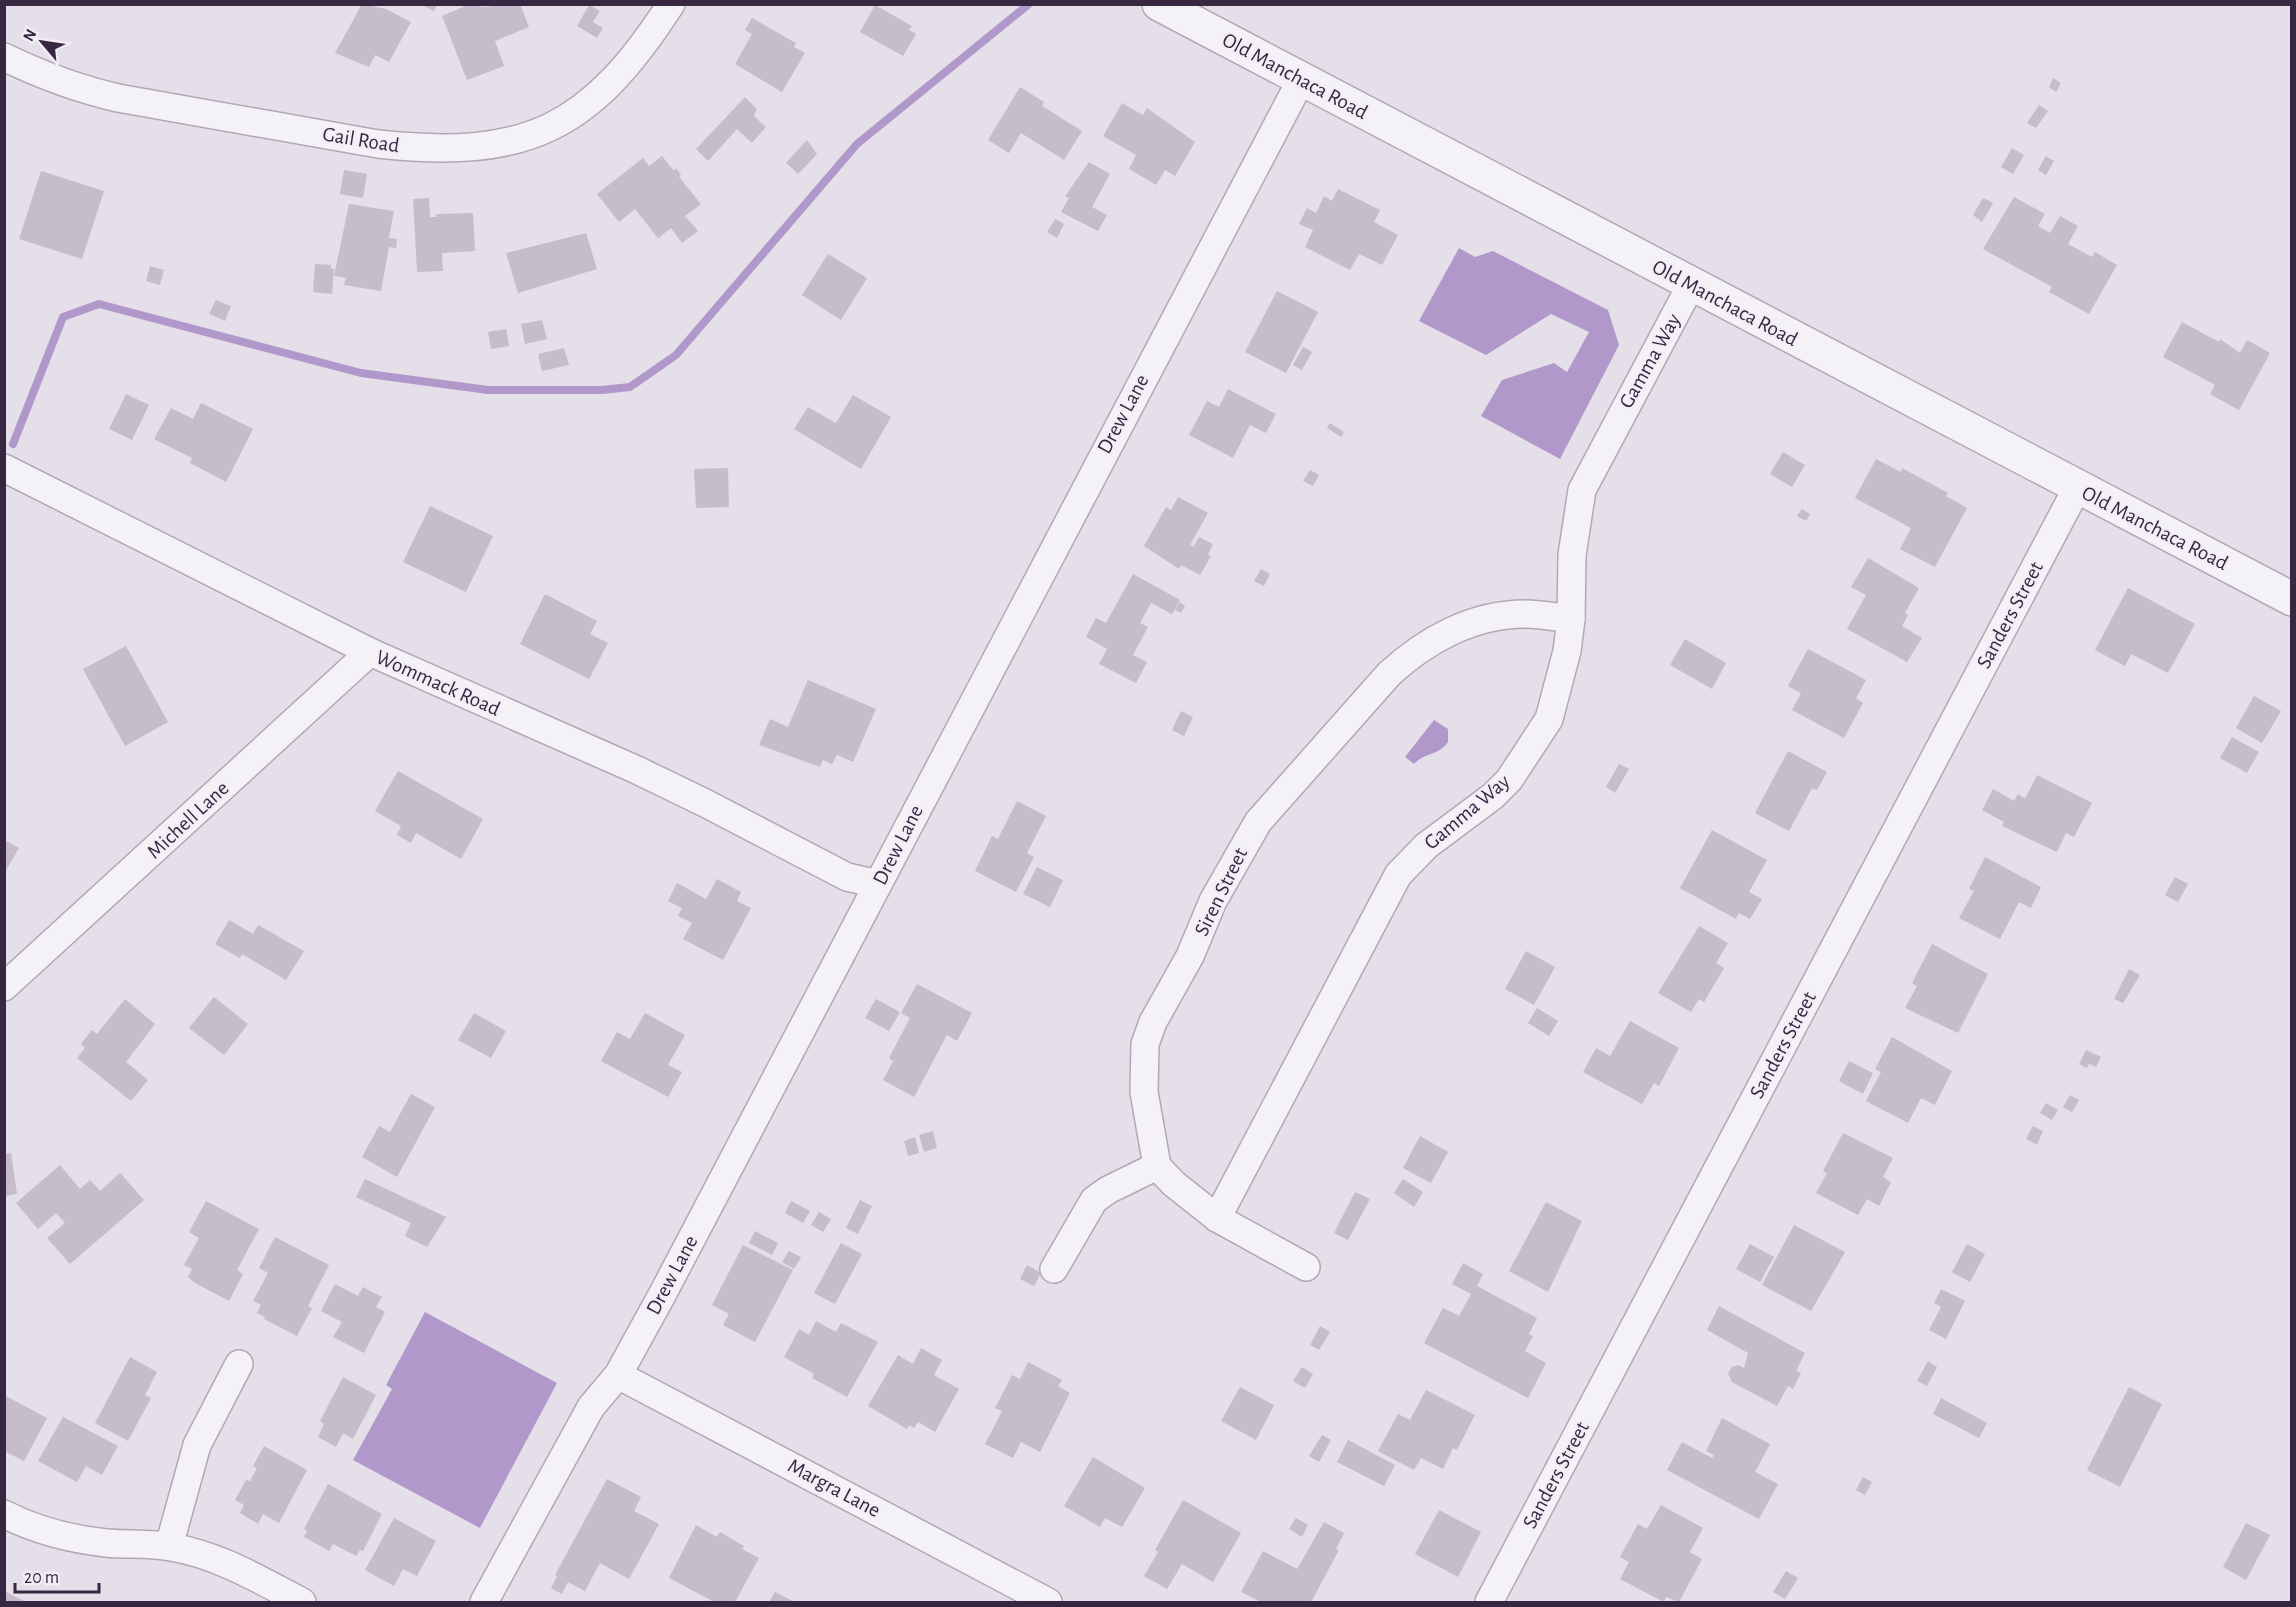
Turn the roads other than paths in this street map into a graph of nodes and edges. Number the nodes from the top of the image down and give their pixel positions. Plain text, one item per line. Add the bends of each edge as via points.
1 (671, 4) edge
2 (1159, 4) edge
3 (4, 57) edge
4 (1300, 80) junction
5 (1691, 285) junction
6 (4, 468) edge
7 (2077, 488) junction
8 (2292, 599) edge
9 (1571, 619) junction
10 (370, 652) junction
11 (878, 884) junction
12 (4, 987) edge
13 (1157, 1166) junction
14 (1217, 1218) junction
15 (1306, 1267) dead end
16 (1054, 1269) dead end
17 (239, 1364) dead end
18 (618, 1375) junction
19 (4, 1514) edge
20 (169, 1546) junction
21 (302, 1602) edge
22 (484, 1602) edge
23 (1048, 1602) edge
24 (1489, 1602) edge

1 - 3 street, Gail Road via 624,69 600,94 568,118 534,136 500,145 420,149 378,144 130,100 79,89
2 - 4 street, Old Manchaca Road
4 - 5 street, Old Manchaca Road
4 - 11 street, Drew Lane
5 - 7 street, Old Manchaca Road
5 - 9 street, Gamma Way via 1582,490 1572,555
6 - 10 street, Wommack Road
7 - 8 street, Old Manchaca Road
7 - 24 street, Sanders Street
9 - 13 street, Siren Street via 1503,616 1460,627 1409,656 1258,822 1213,901 1145,1044 1144,1092
9 - 14 street, Gamma Way via 1549,719 1531,750 1493,796 1426,846 1398,875
10 - 11 street, Wommack Road via 647,775 847,878
10 - 12 street, Michell Lane
11 - 18 street, Drew Lane
13 - 14 street
13 - 16 street via 1094,1200
14 - 15 street
17 - 20 street via 197,1445
18 - 22 street, Drew Lane via 591,1407
18 - 23 street, Margra Lane
19 - 20 street via 56,1535 105,1543
20 - 21 street via 225,1563

